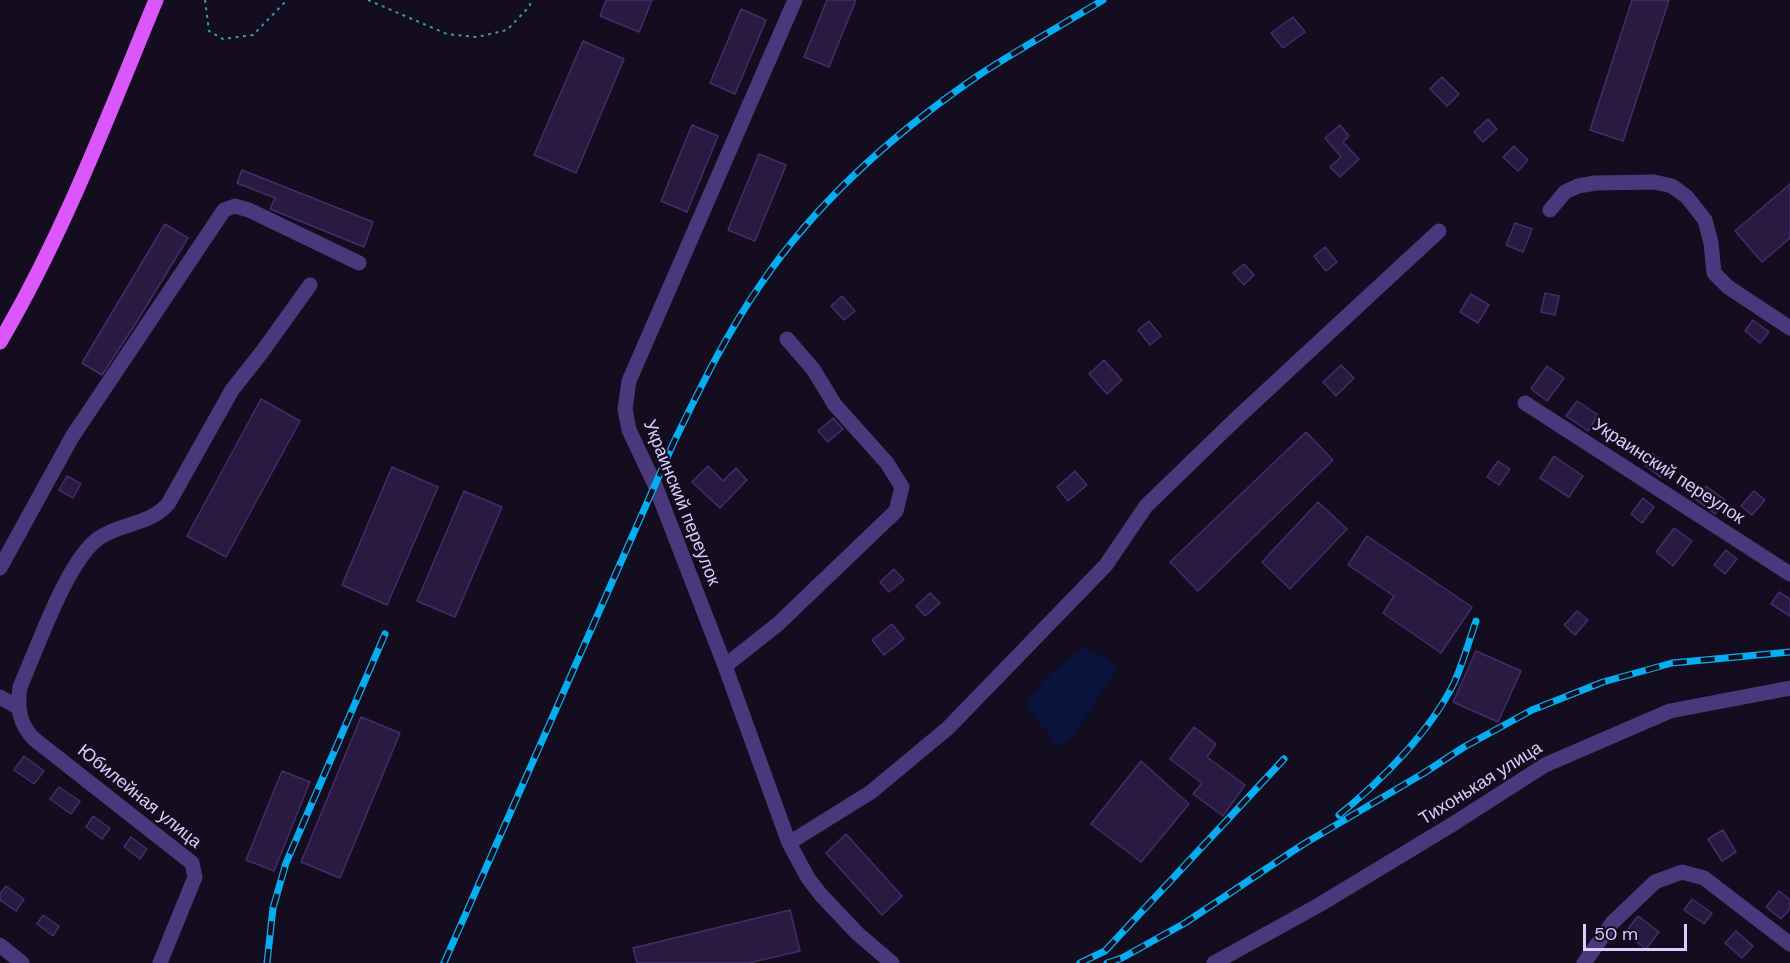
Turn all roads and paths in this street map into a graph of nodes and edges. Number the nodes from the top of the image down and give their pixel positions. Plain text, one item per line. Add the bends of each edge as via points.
1 (156, 0) edge
2 (205, 0) edge
3 (287, 0) edge
4 (368, 0) edge
5 (532, 0) edge
6 (795, 0) edge
7 (1550, 210) dead end
8 (1440, 231) dead end
9 (359, 262) dead end
10 (310, 285) dead end
11 (1790, 328) edge
12 (787, 339) dead end
13 (0, 342) edge
14 (1525, 403) dead end
15 (0, 568) edge
16 (1790, 574) edge
17 (725, 666) junction
18 (1790, 688) edge
19 (0, 697) edge
20 (19, 708) junction
21 (789, 843) junction
22 (1790, 944) edge
23 (0, 945) edge
24 (22, 963) edge
25 (160, 963) edge
26 (892, 963) edge
27 (1214, 963) edge
28 (1584, 963) edge

1 - 13 main road via 71,206
2 - 3 path via 209,31 223,39 253,35
4 - 5 path via 447,34 477,37 507,30
6 - 17 street, Украинский переулок via 629,381 625,409 629,430 655,485
7 - 11 street via 1565,192 1578,186 1654,182 1672,186 1687,197 1705,220 1714,273
8 - 21 street via 1146,506 1106,564 948,728 871,792
9 - 15 street via 249,210 235,206 224,210 72,437
10 - 20 street, Юбилейная улица via 232,390 168,504 153,518 100,537 82,554 20,687
12 - 17 street via 902,487 896,511 778,624
14 - 16 street, Украинский переулок
17 - 21 street, Украинский переулок
18 - 27 street, Тихонькая улица via 1670,711 1545,765 1454,824
19 - 20 street
20 - 25 street, Юбилейная улица via 24,727 34,739 192,863 195,876
21 - 26 street, Украинский переулок via 821,895
22 - 28 street via 1704,878 1682,872 1655,882 1646,890 1612,923
23 - 24 street

